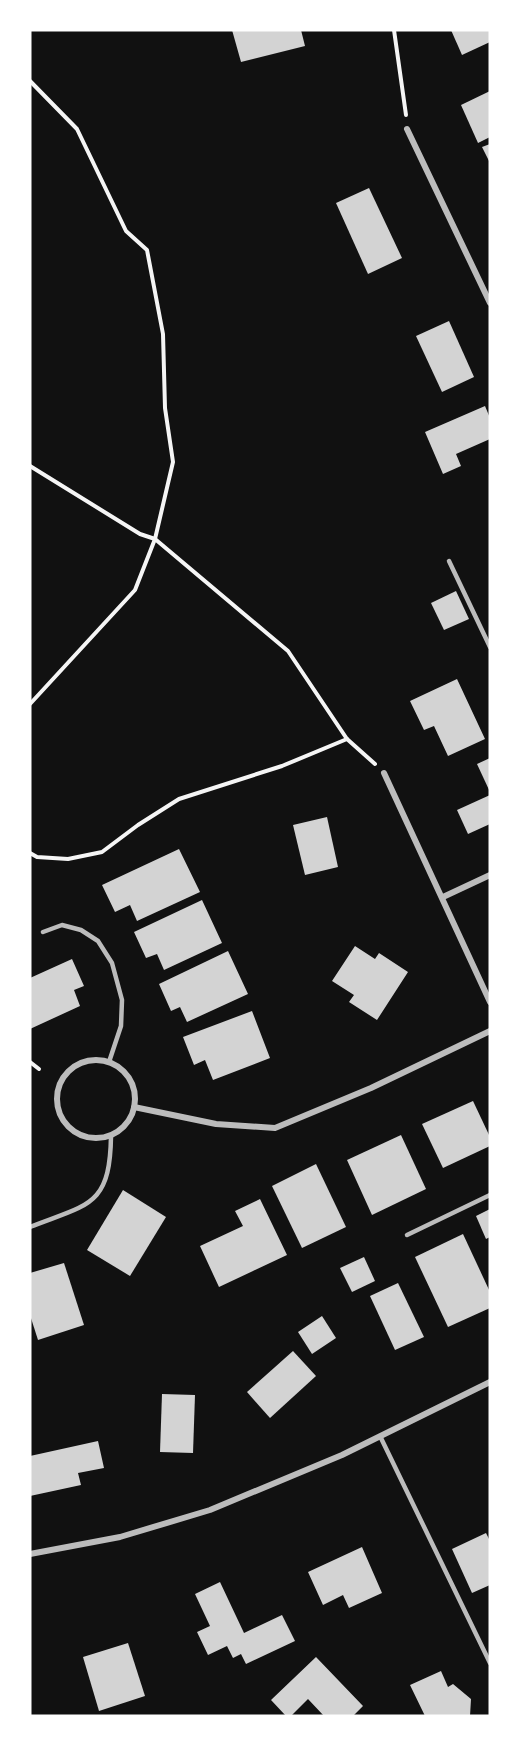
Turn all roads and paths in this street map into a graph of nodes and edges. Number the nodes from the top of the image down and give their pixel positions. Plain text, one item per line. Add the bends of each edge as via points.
1 (394, 30) edge
2 (30, 81) edge
3 (407, 129) joint
4 (490, 303) edge
5 (30, 466) edge
6 (155, 539) junction
7 (449, 561) dead end
8 (490, 647) edge
9 (30, 704) edge
10 (348, 739) junction
11 (384, 773) joint
12 (30, 853) edge
13 (490, 875) edge
14 (443, 897) junction
15 (43, 933) dead end
16 (490, 1002) edge
17 (490, 1031) edge
18 (30, 1062) edge
19 (108, 1062) junction
20 (39, 1069) dead end
21 (134, 1107) junction
22 (111, 1136) junction
23 (490, 1195) edge
24 (30, 1227) edge
25 (407, 1235) dead end
26 (490, 1382) edge
27 (380, 1436) junction
28 (30, 1554) edge
29 (490, 1663) edge

1 - 3 path
2 - 6 path via 76,129 126,231 147,250 164,334 165,408 173,462
3 - 4 street
5 - 6 path via 140,534
6 - 9 path via 135,590
6 - 10 path via 288,651
7 - 8 lane
10 - 11 path
10 - 12 path via 282,766 179,799 102,852 68,859
11 - 14 street
13 - 14 street
14 - 16 street
15 - 19 lane via 62,925 81,930 98,941 112,963 122,1000 121,1026
17 - 21 street via 371,1088 275,1128 216,1124
18 - 20 path
19 - 21 street via 121,1068 130,1079 135,1092
19 - 22 street via 84,1061 73,1067 58,1087 56,1099 60,1117 72,1132 97,1139
21 - 22 street via 131,1118
22 - 24 lane via 110,1169 102,1190 87,1204
23 - 25 lane
26 - 27 street
27 - 28 street via 182,1520 120,1537
27 - 29 lane

